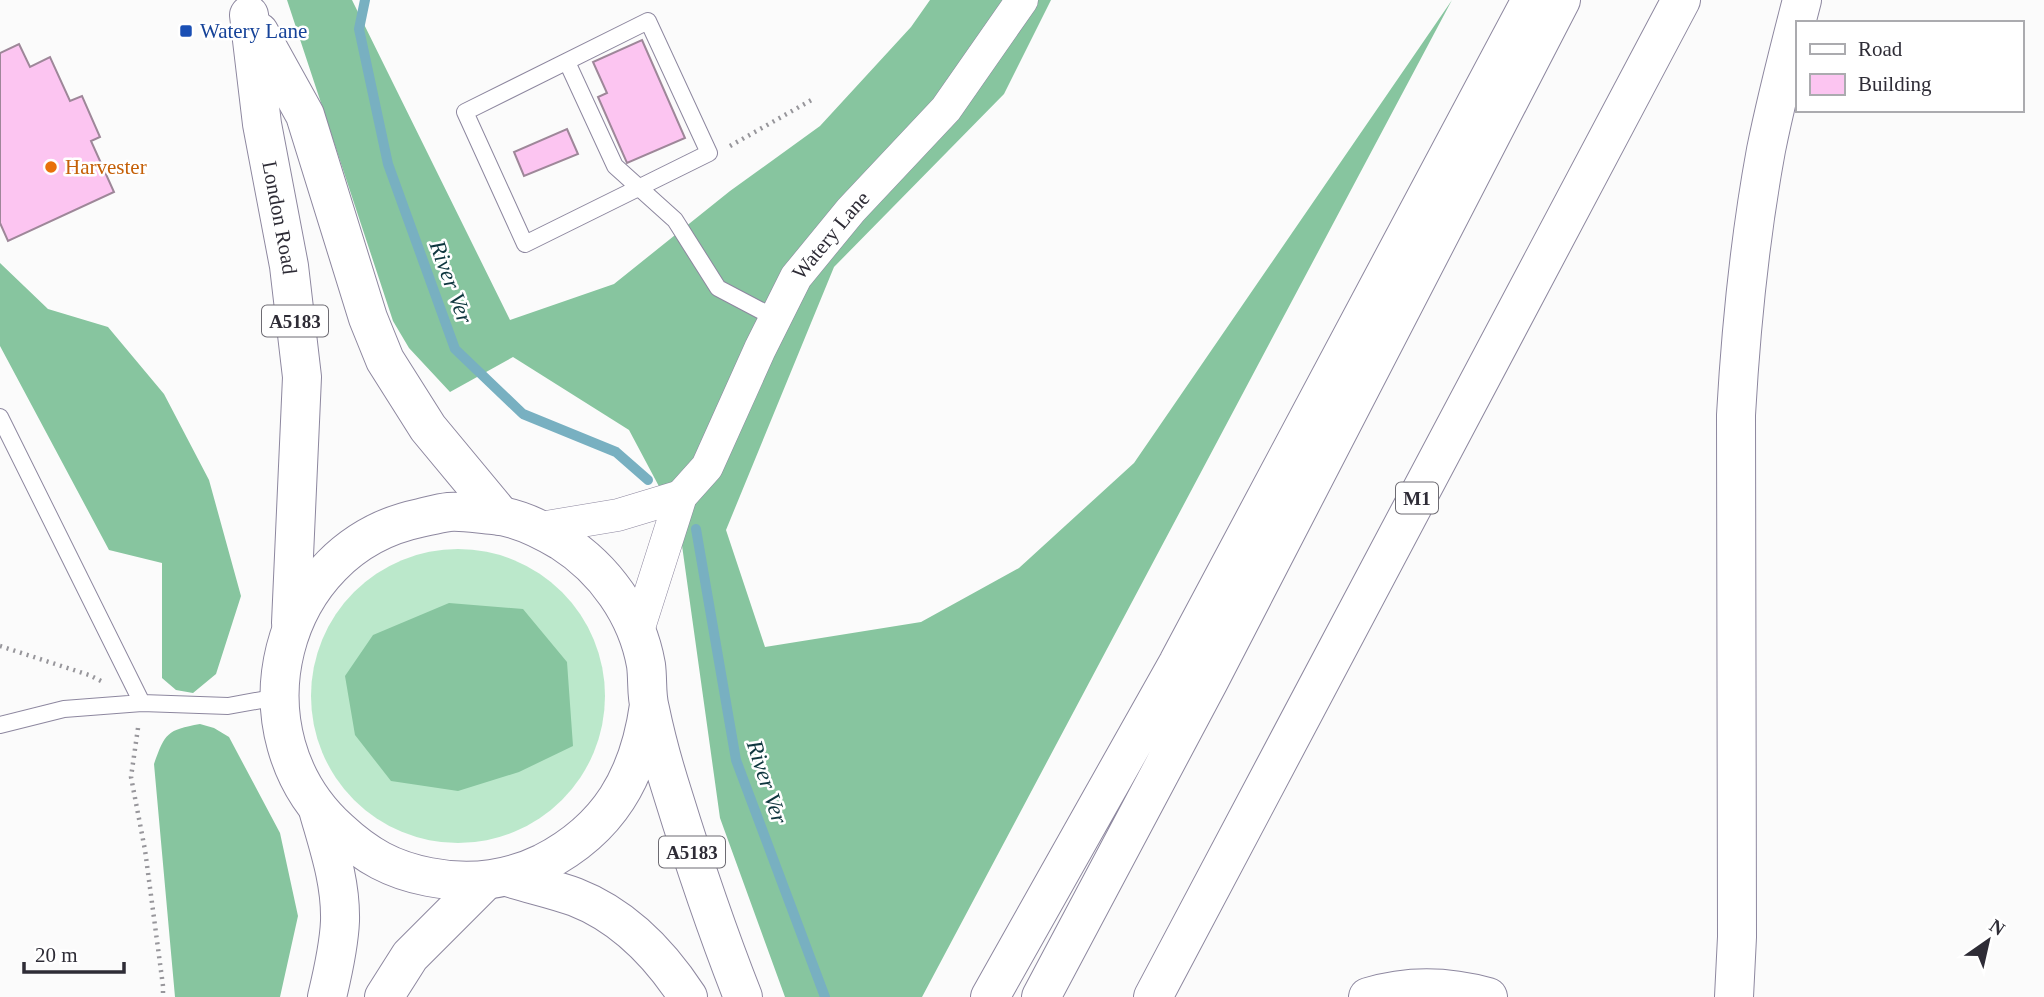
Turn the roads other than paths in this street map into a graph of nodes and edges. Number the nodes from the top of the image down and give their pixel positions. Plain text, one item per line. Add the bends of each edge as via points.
1 (1022, 0) edge
2 (1531, 0) edge
3 (1562, 0) edge
4 (1681, 0) edge
5 (1802, 0) edge
6 (246, 8) edge
7 (1797, 21) edge
8 (1796, 23) edge
9 (566, 62) junction
10 (639, 188) junction
11 (775, 318) junction
12 (0, 417) edge
13 (681, 496) junction
14 (501, 516) junction
15 (540, 528) junction
16 (291, 629) junction
17 (637, 634) junction
18 (278, 697) junction
19 (142, 703) junction
20 (649, 705) junction
21 (0, 725) edge
22 (319, 813) junction
23 (496, 879) junction
24 (327, 997) edge
25 (384, 997) edge
26 (688, 997) edge
27 (743, 997) edge
28 (990, 997) edge
29 (1041, 997) edge
30 (1153, 997) edge
31 (1368, 997) edge
32 (1488, 997) edge
33 (1734, 997) edge

1 - 11 street, Watery Lane via 946,109 851,209 796,277
2 - 28 main road via 1185,651
3 - 29 main road
4 - 30 main road, M1
5 - 7 main road
6 - 14 main road, London Road / A5183 via 305,115 385,360 428,428
6 - 16 main road, London Road / A5183 via 289,266 302,377
8 - 33 main road via 1766,152 1740,355
9 - 10 lane via 615,166
9 - 10 lane via 648,21 709,153
9 - 10 lane via 465,112 525,244
10 - 11 lane via 675,220 718,288
11 - 13 street, Watery Lane via 707,467
12 - 19 lane
13 - 15 street via 618,515
13 - 17 street
14 - 15 main road
14 - 16 main road via 449,512 404,522 369,537 338,560 309,593
15 - 17 main road via 580,553 601,574
16 - 18 main road via 281,662
17 - 20 main road via 646,666
18 - 19 lane via 228,706
18 - 22 main road via 287,752
19 - 21 lane via 64,709
20 - 23 main road via 633,771 605,817 567,851 527,871
20 - 27 main road, A5183 via 676,806
22 - 23 main road via 363,852 405,873 454,882
22 - 24 main road via 336,873 339,905
23 - 25 main road via 423,942
23 - 26 main road via 576,898 608,914 656,954
31 - 32 main road via 1431,988

